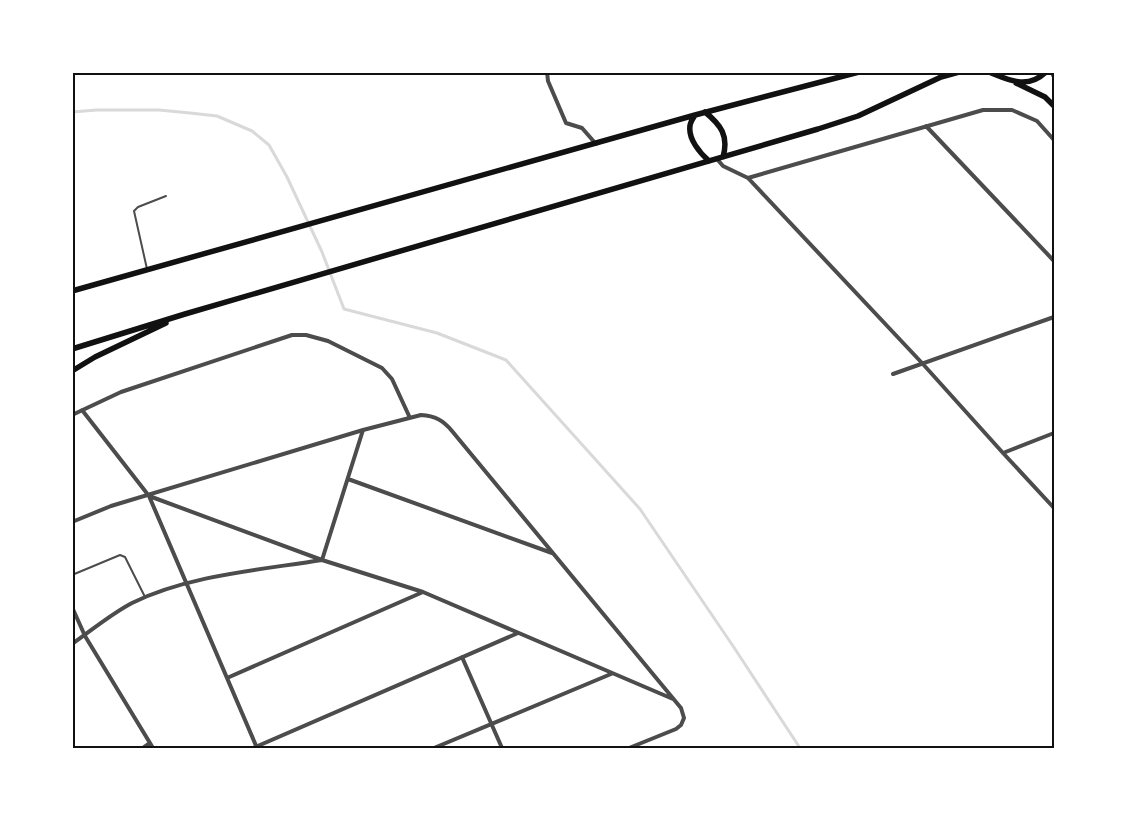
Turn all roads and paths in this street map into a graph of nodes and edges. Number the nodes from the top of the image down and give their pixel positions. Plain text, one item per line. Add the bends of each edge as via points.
1 (547, 72) edge
2 (860, 72) edge
3 (959, 72) edge
4 (990, 72) edge
5 (1046, 72) edge
6 (1014, 83) junction
7 (1054, 106) edge
8 (705, 112) junction
9 (695, 114) junction
10 (926, 126) junction
11 (1054, 140) edge
12 (596, 144) junction
13 (723, 157) junction
14 (717, 159) junction
15 (709, 161) junction
16 (748, 178) junction
17 (166, 196) dead end
18 (1054, 261) edge
19 (147, 269) junction
20 (72, 291) edge
21 (185, 314) junction
22 (1054, 317) edge
23 (72, 349) edge
24 (922, 363) junction
25 (72, 371) edge
26 (893, 374) dead end
27 (82, 410) junction
28 (72, 415) edge
29 (410, 418) junction
30 (363, 430) junction
31 (1054, 433) edge
32 (1003, 453) junction
33 (348, 479) junction
34 (149, 496) junction
35 (1054, 508) edge
36 (72, 522) edge
37 (554, 554) junction
38 (322, 560) junction
39 (72, 575) edge
40 (186, 582) junction
41 (423, 592) junction
42 (145, 597) junction
43 (72, 607) edge
44 (518, 632) junction
45 (85, 636) junction
46 (72, 644) edge
47 (462, 657) junction
48 (611, 674) junction
49 (227, 678) junction
50 (675, 699) junction
51 (491, 723) junction
52 (150, 743) junction
53 (143, 748) edge
54 (153, 748) edge
55 (255, 748) edge
56 (434, 748) edge
57 (502, 748) edge
58 (629, 748) edge

1 - 12 street via 566,123 582,128
2 - 8 main road
3 - 13 main road via 941,77 858,116
4 - 6 main road
5 - 6 main road via 1029,82
6 - 7 main road via 1045,97
8 - 9 main road
8 - 13 main road via 717,122 723,133 726,146
9 - 12 main road
9 - 15 main road via 690,126 692,139 698,151
10 - 11 street via 983,110 1012,110 1037,120
10 - 16 street
10 - 18 street
12 - 19 main road
13 - 14 main road
14 - 15 main road
14 - 16 street via 723,166
15 - 21 main road
16 - 24 street
17 - 19 lane via 134,211
19 - 20 main road
21 - 23 main road
21 - 25 main road
22 - 24 street
24 - 26 street
24 - 32 street
27 - 28 street
27 - 29 street via 122,392 282,338 306,335 328,341 382,368 392,378
27 - 34 street
29 - 30 street
29 - 37 street via 421,415 443,421
30 - 33 street
30 - 34 street
31 - 32 street
32 - 35 street
33 - 37 street
33 - 38 street
34 - 36 street via 111,506
34 - 38 street
34 - 40 street
37 - 50 street
38 - 40 street
38 - 41 street
39 - 42 lane via 120,554 125,557
40 - 42 street
40 - 49 street
41 - 44 street
41 - 49 street
42 - 45 street
43 - 45 street
44 - 47 street
44 - 48 street
45 - 46 street
45 - 52 street
47 - 51 street
47 - 55 street
48 - 50 street
48 - 51 street
49 - 55 street
50 - 58 street via 684,720 676,729
51 - 56 street
51 - 57 street
52 - 53 street
52 - 54 street

